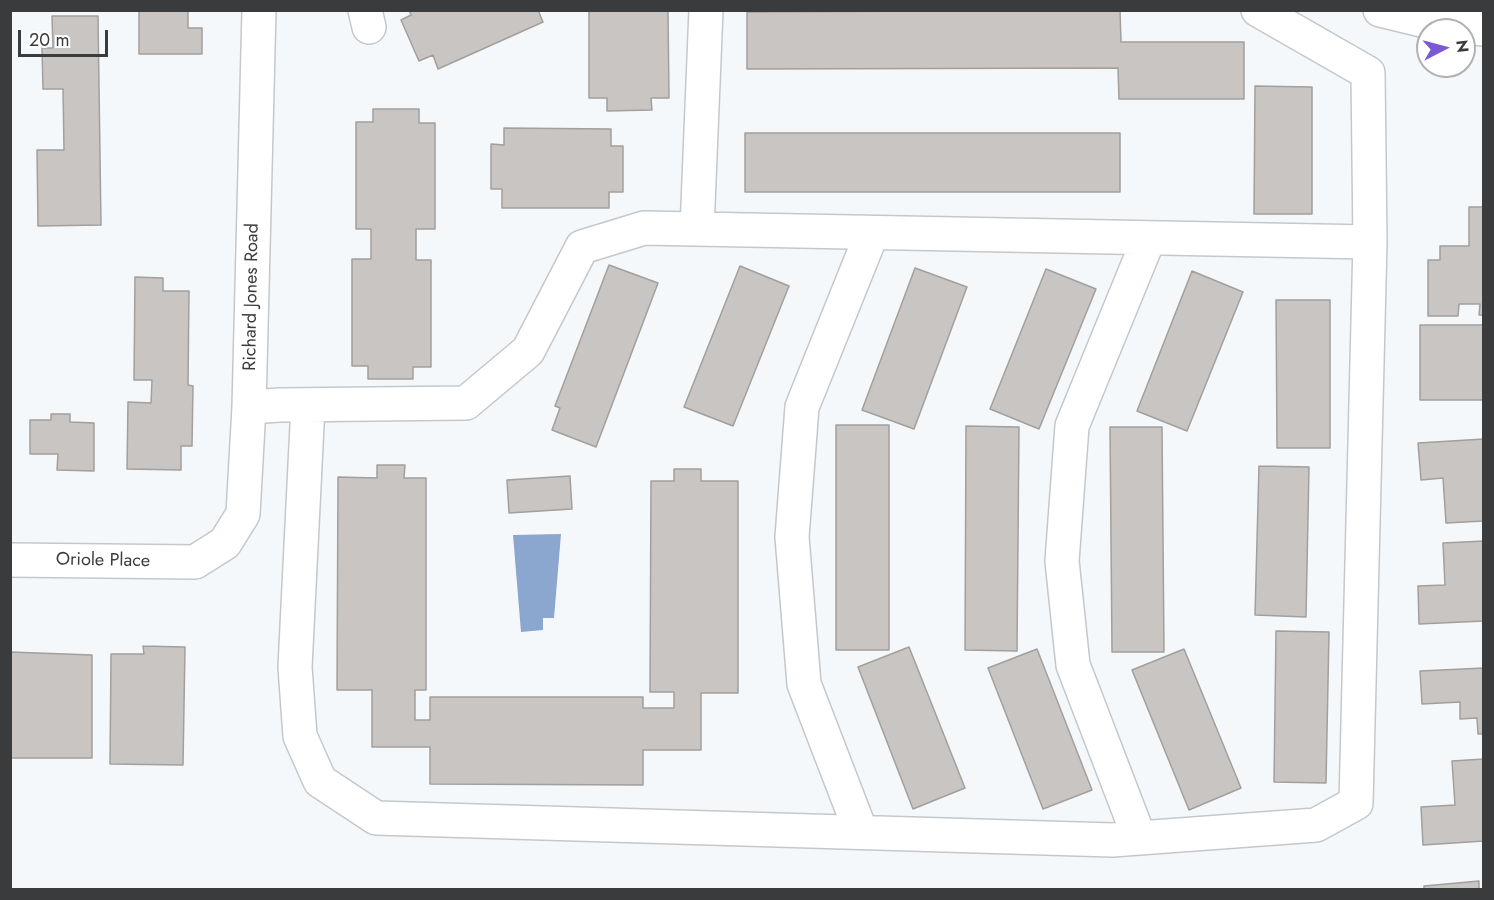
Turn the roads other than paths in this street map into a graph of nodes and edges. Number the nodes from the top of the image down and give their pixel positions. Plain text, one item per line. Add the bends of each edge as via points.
1 (259, 10) edge
2 (706, 10) edge
3 (1258, 10) edge
4 (1380, 10) edge
5 (1484, 29) edge
6 (697, 229) junction
7 (872, 232) junction
8 (1149, 238) junction
9 (1370, 242) junction
10 (308, 405) junction
11 (249, 407) junction
12 (10, 560) edge
13 (195, 562) joint
14 (861, 832) junction
15 (1139, 837) junction

1 - 11 street, Richard Jones Road
2 - 6 street
3 - 9 street via 1368,73
4 - 5 street via 1438,24
6 - 7 street
6 - 10 street via 644,228 582,247 528,351 466,403
7 - 8 street
7 - 14 street via 802,406 792,537 804,684
8 - 9 street
8 - 15 street via 1072,426 1062,561 1073,665
9 - 15 street via 1356,803 1316,825
10 - 11 street
10 - 14 street via 295,667 300,736 320,781 376,818
11 - 13 street, Richard Jones Road via 243,514 225,543
12 - 13 street, Oriole Place
14 - 15 street via 1112,840

